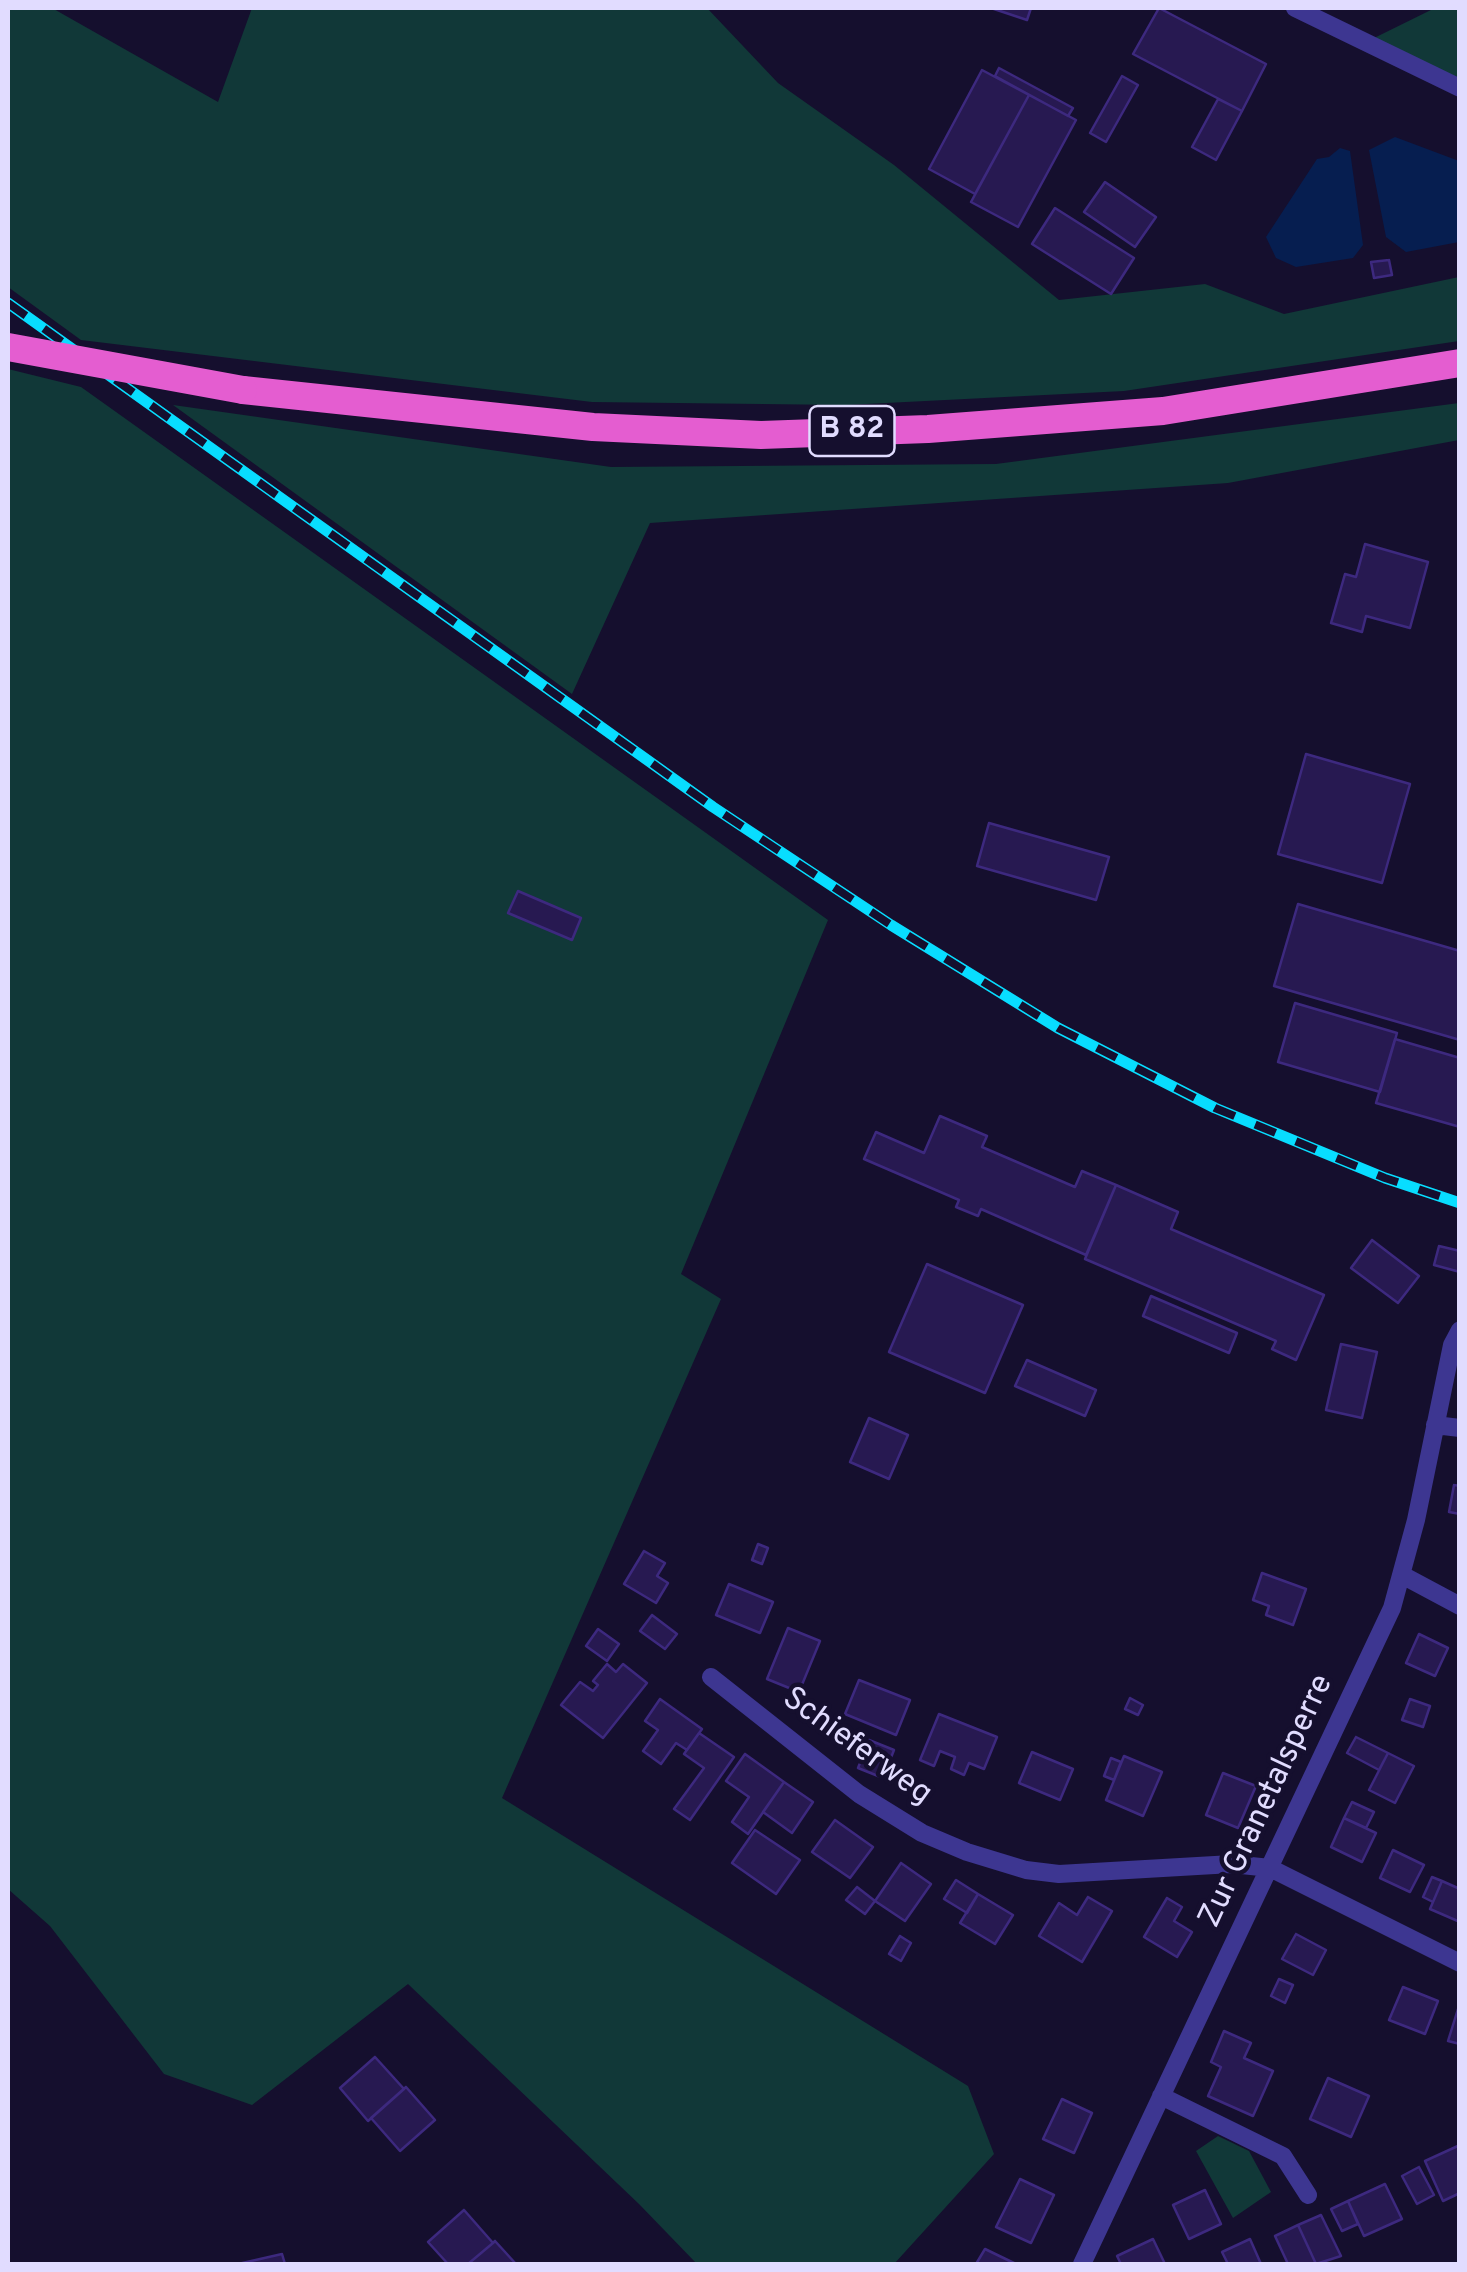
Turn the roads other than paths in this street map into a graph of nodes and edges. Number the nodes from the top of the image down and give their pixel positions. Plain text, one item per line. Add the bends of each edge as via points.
1 (1295, 8) edge
2 (1460, 88) edge
3 (8, 347) edge
4 (1460, 363) edge
5 (1456, 1337) edge
6 (1435, 1424) junction
7 (1460, 1428) edge
8 (1402, 1575) junction
9 (1460, 1606) edge
10 (711, 1678) dead end
11 (1270, 1868) junction
12 (1460, 1962) edge
13 (1161, 2096) junction
14 (1308, 2195) dead end
15 (1082, 2264) edge

1 - 2 street
3 - 4 highway, B 82, bridge via 243,390 593,427 761,435 1163,411
5 - 6 street, Zur Granetalsperre
6 - 7 street
6 - 8 street, Zur Granetalsperre
8 - 9 street
8 - 11 street, Zur Granetalsperre
10 - 11 street, Schieferweg via 860,1794 967,1852 1059,1874 1232,1864
11 - 12 street
11 - 13 street, Zur Granetalsperre
13 - 14 street via 1283,2156
13 - 15 street, Zur Granetalsperre

